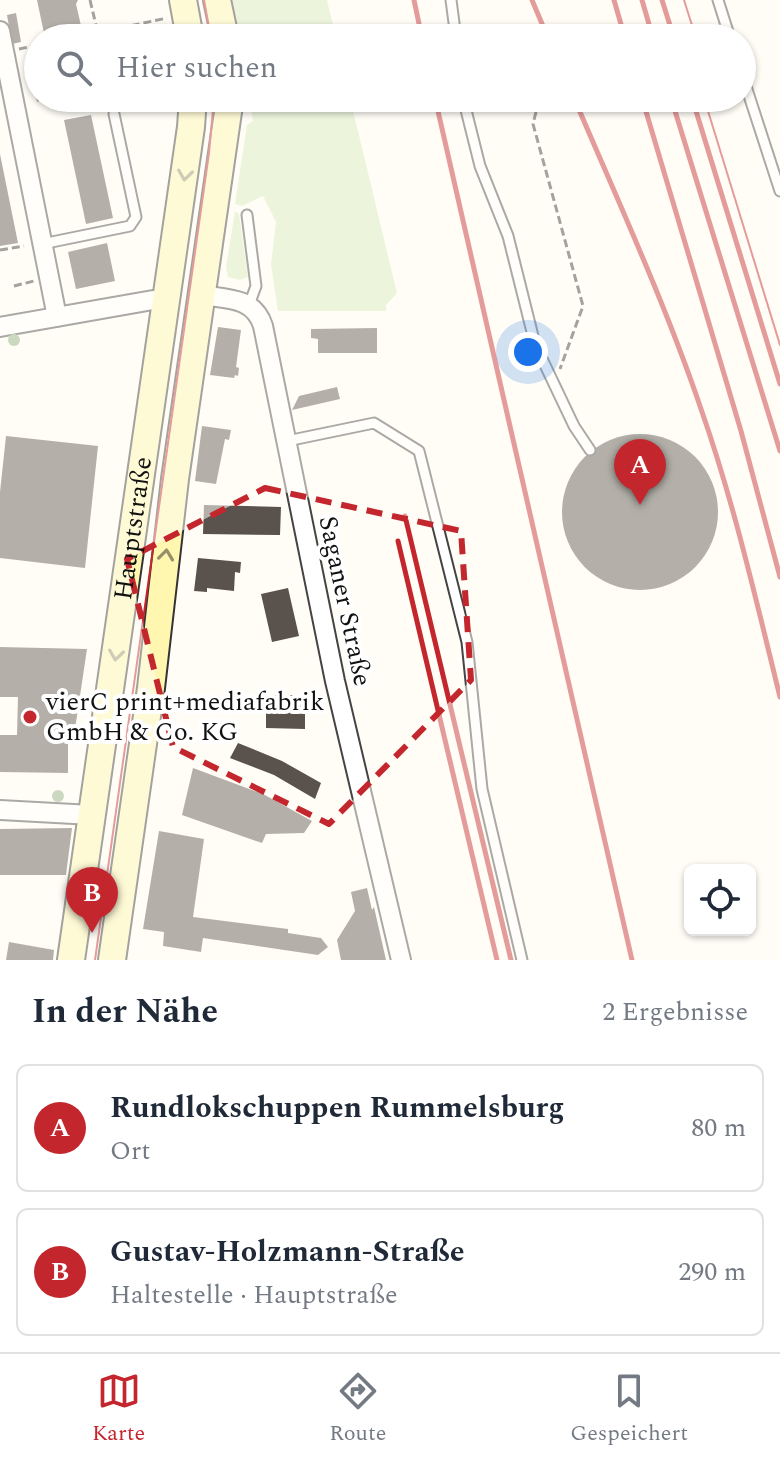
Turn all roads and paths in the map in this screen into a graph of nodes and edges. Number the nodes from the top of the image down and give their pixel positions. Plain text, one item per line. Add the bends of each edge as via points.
1 (90, 0) edge
2 (217, 0) edge
3 (451, 0) edge
4 (718, 0) edge
5 (177, 9) edge
6 (95, 24) edge
7 (131, 24) edge
8 (222, 24) edge
9 (454, 24) edge
10 (726, 24) edge
11 (0, 31) edge
12 (4, 64) edge
13 (191, 112) edge
14 (228, 112) edge
15 (466, 112) edge
16 (536, 112) dead end
17 (754, 112) edge
18 (114, 114) dead end
19 (780, 191) edge
20 (247, 215) dead end
21 (35, 245) junction
22 (0, 250) edge
23 (201, 295) junction
24 (167, 303) junction
25 (249, 305) junction
26 (57, 317) junction
27 (0, 327) edge
28 (557, 392) junction
29 (287, 441) junction
30 (590, 450) dead end
31 (0, 810) edge
32 (92, 815) junction
33 (132, 818) junction
34 (71, 960) edge
35 (112, 960) edge
36 (401, 960) edge
37 (522, 960) edge

1 - 6 path
2 - 8 main road
3 - 9 lane
4 - 10 lane
5 - 7 path
11 - 12 street
12 - 21 street
13 -> 24 main road, Hauptstraße
14 - 23 main road, Hauptstraße
15 - 28 lane via 480,166 508,236 528,322
16 - 28 path via 533,124 583,306
17 - 19 lane
18 - 21 lane via 136,217 130,226
20 - 25 lane via 256,286
21 - 22 path
21 - 26 street
23 - 25 street
33 -> 23 main road, Hauptstraße
24 - 26 street via 153,300
24 -> 32 main road, Hauptstraße
25 - 29 street, Saganer Straße via 263,326
26 - 27 street
28 - 30 lane
29 - 36 street, Saganer Straße via 335,681
29 - 37 lane via 374,423 419,451 467,642 482,789
31 - 32 street
32 - 33 main road
32 - 34 main road, Hauptstraße
33 - 35 main road, Hauptstraße

